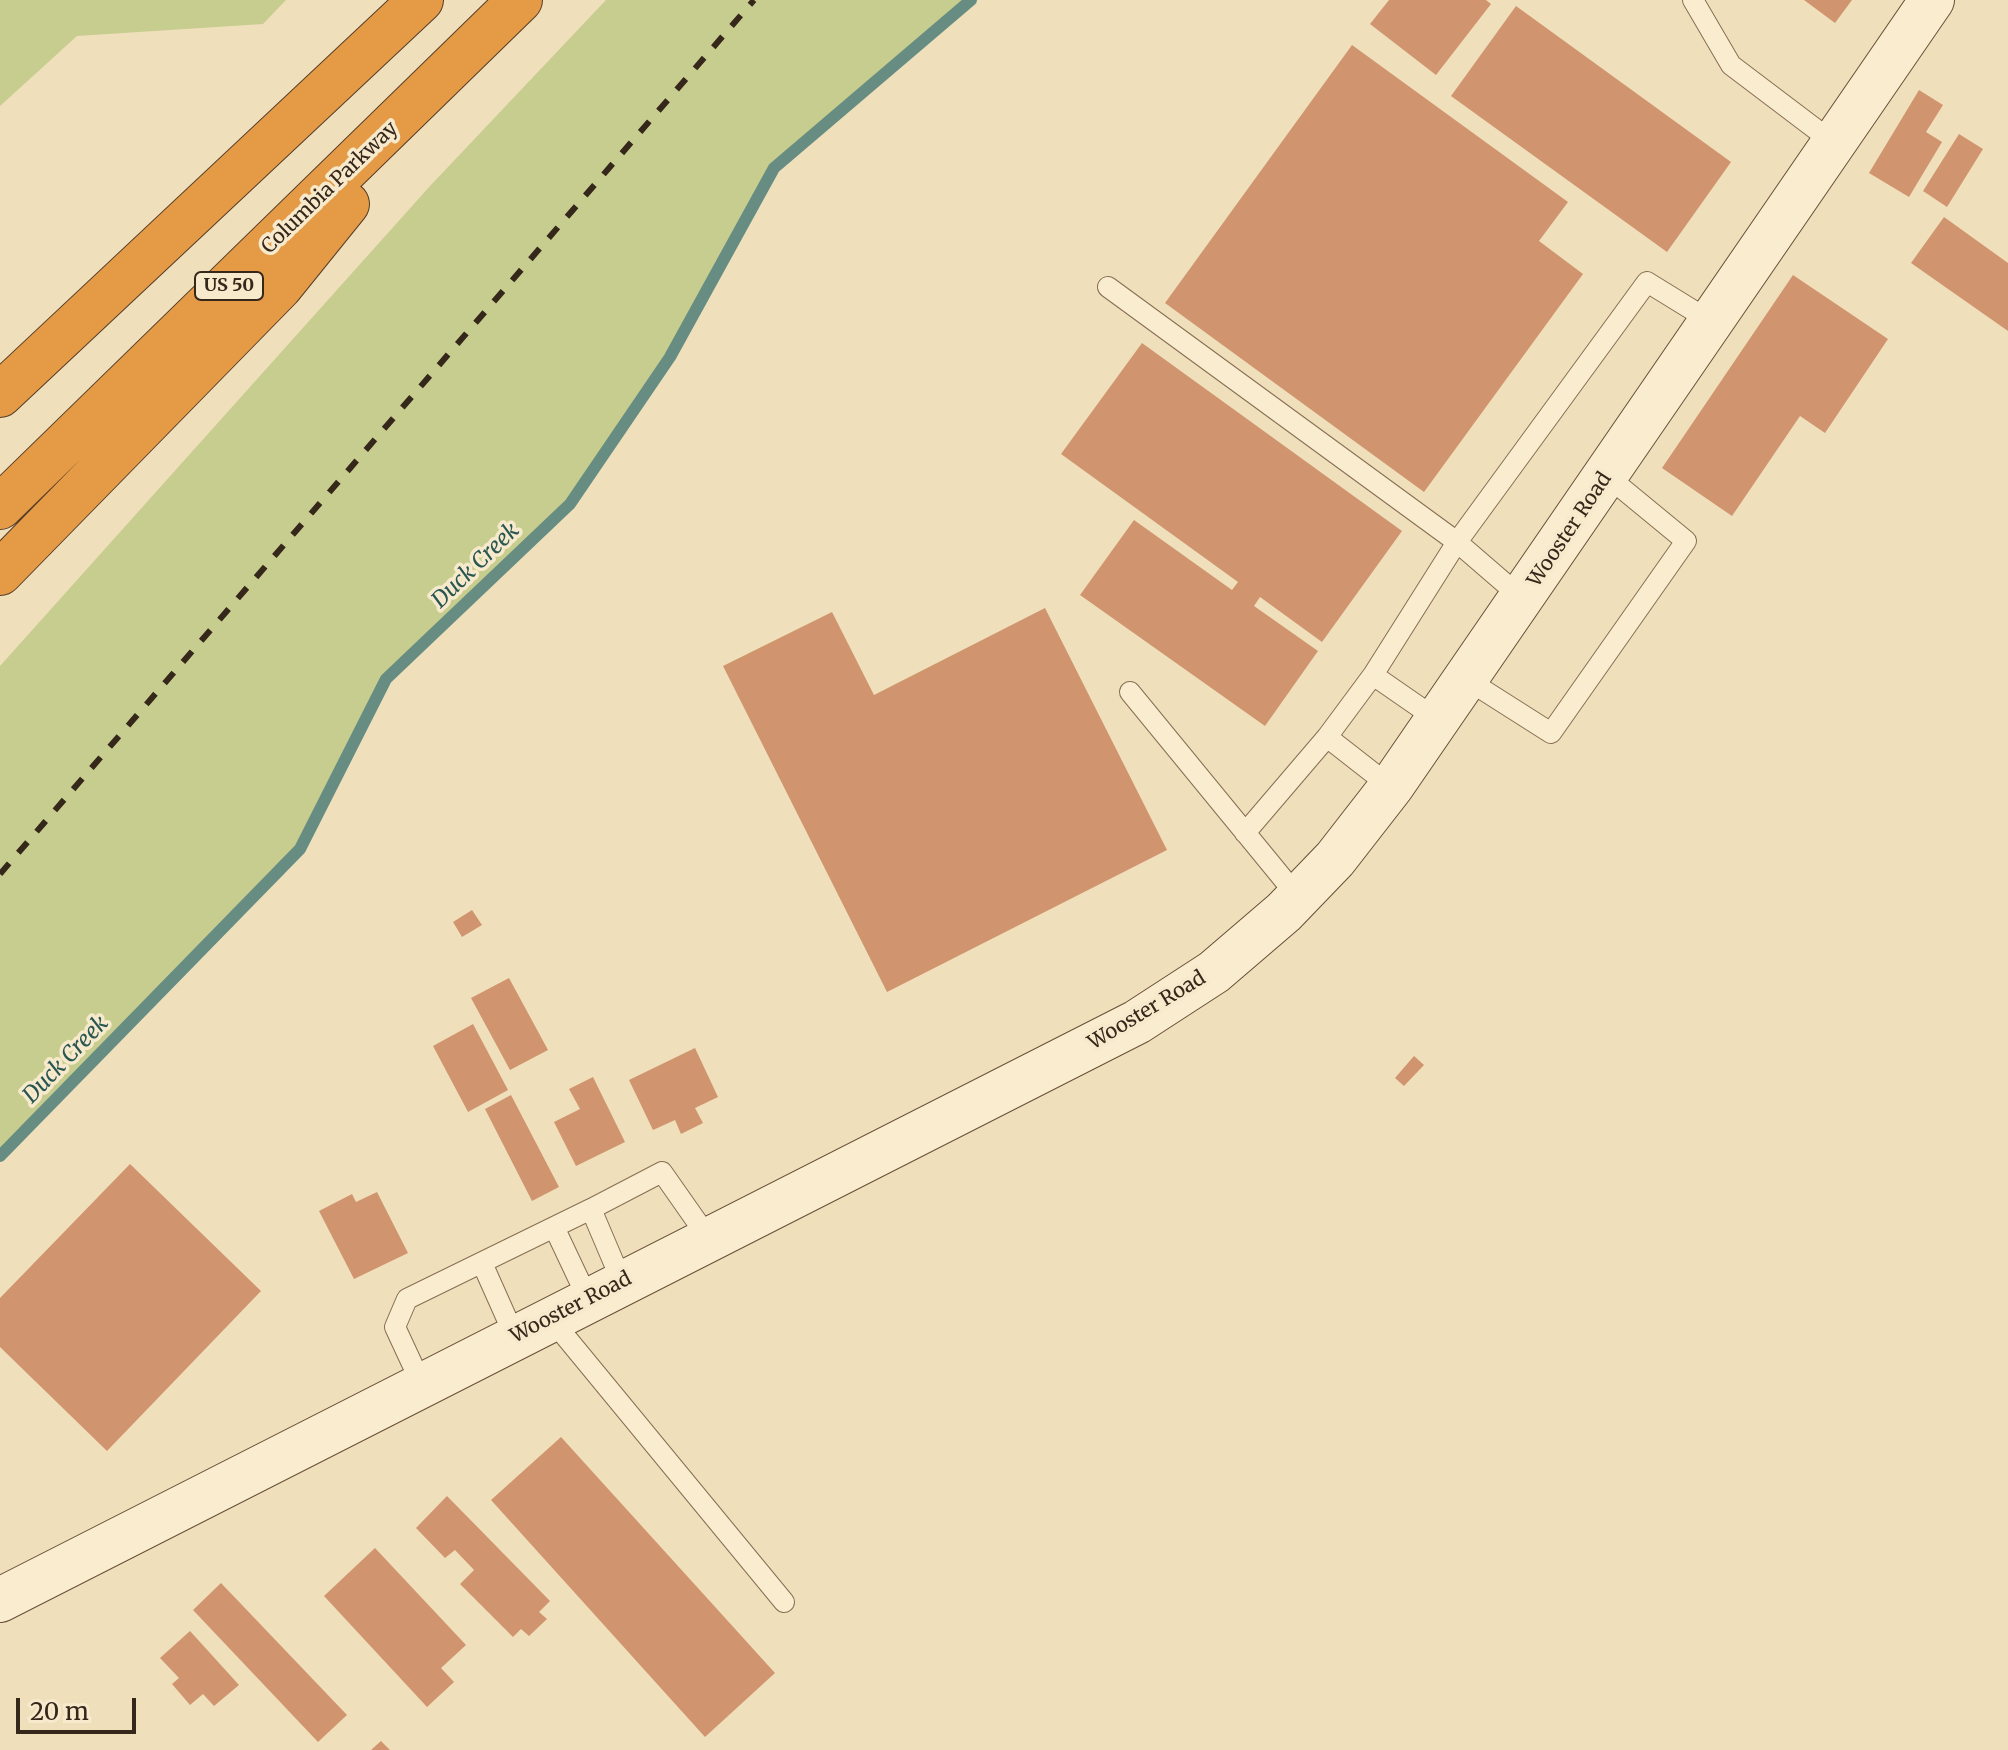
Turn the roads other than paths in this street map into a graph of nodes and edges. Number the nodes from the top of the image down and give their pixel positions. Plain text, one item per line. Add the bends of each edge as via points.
1 (421, 0) edge
2 (520, 0) edge
3 (1693, 0) edge
4 (1932, 0) edge
5 (458, 64) junction
6 (1834, 143) junction
7 (1108, 287) dead end
8 (1712, 322) junction
9 (0, 395) edge
10 (1607, 476) junction
11 (0, 507) edge
12 (1457, 542) junction
13 (0, 573) edge
14 (1523, 599) junction
15 (1373, 675) junction
16 (1466, 679) junction
17 (1130, 692) dead end
18 (1438, 720) junction
19 (1327, 737) junction
20 (1391, 787) junction
21 (1245, 833) junction
22 (1298, 897) junction
23 (591, 1209) junction
24 (554, 1227) junction
25 (709, 1239) junction
26 (482, 1263) junction
27 (569, 1309) junction
28 (421, 1383) junction
29 (0, 1600) edge
30 (784, 1602) dead end

1 - 9 highway
2 - 5 highway, Columbia Parkway / US 50
3 - 6 lane via 1731,65
4 - 6 street, Wooster Road
5 - 11 highway, Columbia Parkway / US 50
5 - 13 highway via 280,287
6 - 8 street, Wooster Road
7 - 12 lane
8 - 10 street, Wooster Road
8 - 12 lane via 1647,282
10 - 14 street, Wooster Road
10 - 16 lane via 1686,541 1551,733
12 - 14 lane
12 - 15 lane
14 - 16 street, Wooster Road
15 - 18 lane
15 - 19 lane
16 - 18 street, Wooster Road
17 - 21 lane
18 - 20 street, Wooster Road
19 - 20 lane
19 - 21 lane
20 - 22 street, Wooster Road
21 - 22 lane
22 - 25 street, Wooster Road via 1214,972 1137,1022
23 - 24 lane
23 - 25 lane via 662,1172
23 - 27 lane
24 - 26 lane
24 - 27 lane
25 - 27 street, Wooster Road
26 - 27 lane
26 - 28 lane via 407,1299 395,1327
27 - 28 street, Wooster Road
27 - 30 lane
28 - 29 street, Wooster Road

